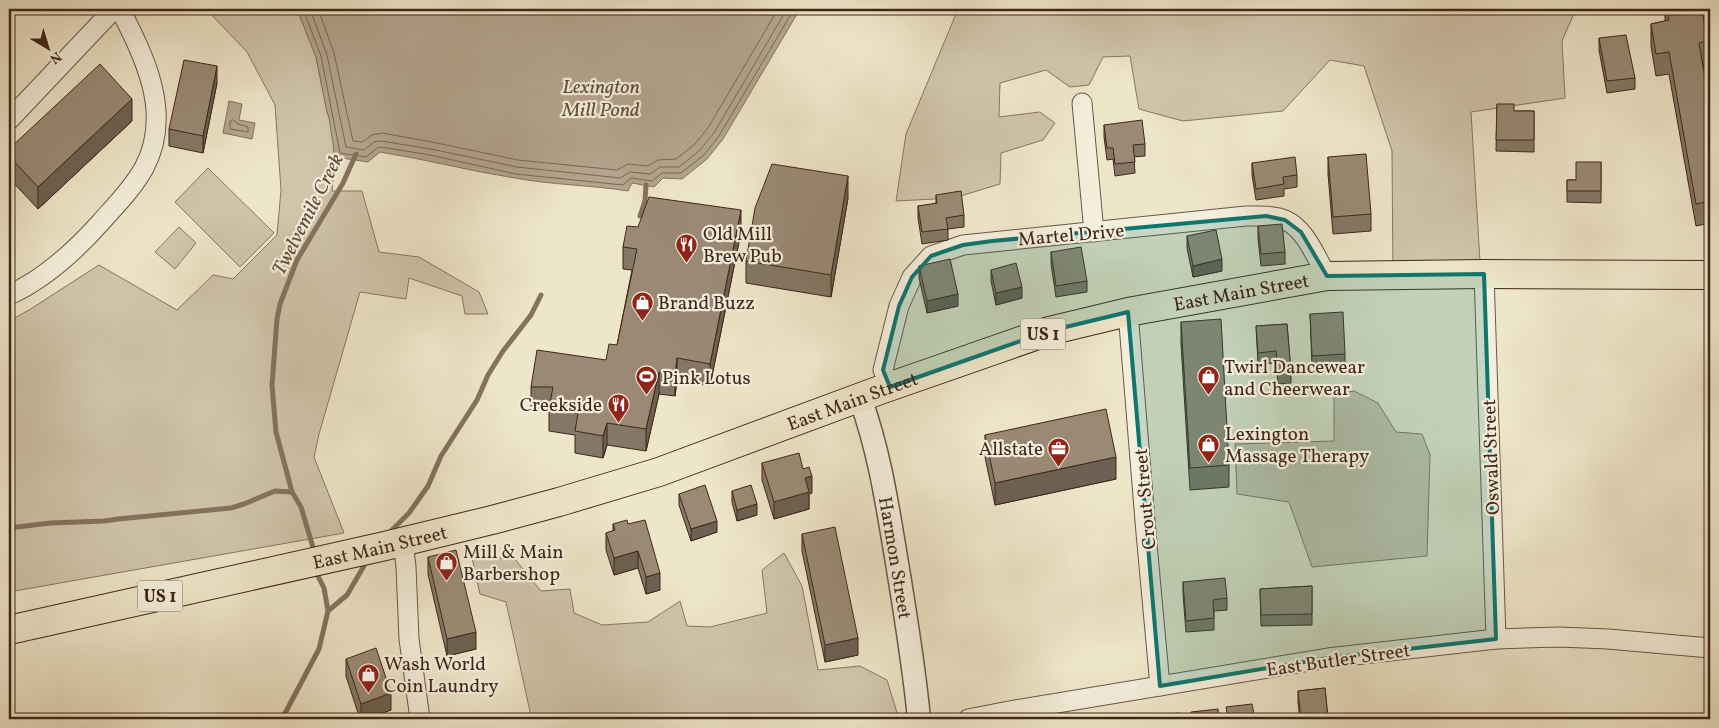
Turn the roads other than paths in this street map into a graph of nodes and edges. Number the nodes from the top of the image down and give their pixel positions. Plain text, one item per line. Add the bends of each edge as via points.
1 (114, 9) edge
2 (120, 9) edge
3 (1082, 103) dead end
4 (9, 120) edge
5 (1094, 232) junction
6 (1484, 274) junction
7 (1710, 275) edge
8 (1327, 276) junction
9 (9, 295) edge
10 (1128, 312) junction
11 (890, 387) junction
12 (860, 398) junction
13 (394, 543) junction
14 (9, 630) edge
15 (1496, 640) junction
16 (1710, 648) edge
17 (1160, 686) junction
18 (420, 719) edge
19 (918, 719) edge
20 (968, 719) edge

1 - 4 street
2 - 9 street via 142,52 152,85 156,110 152,150 133,185 88,237 35,281
3 - 5 street
5 - 8 street, Martel Drive via 1266,216 1285,220 1301,232
5 - 11 street, Martel Drive via 963,245 931,256 912,277 899,306 883,370
6 - 7 main road, East Main Street / US 1
6 - 8 main road, East Main Street / US 1
6 - 15 street, Oswald Street
8 - 10 main road, East Main Street / US 1
10 - 11 main road, East Main Street / US 1 via 1049,332
10 - 17 street, Crout Street
11 - 12 main road, East Main Street / US 1
12 - 13 main road, East Main Street / US 1 via 640,479
12 - 19 street, Harmon Street via 883,478 914,669
13 - 14 main road, East Main Street / US 1
13 - 18 street via 406,567 409,639
15 - 16 street, East Butler Street via 1559,637
15 - 17 street, East Butler Street via 1328,658
17 - 20 street, East Butler Street

